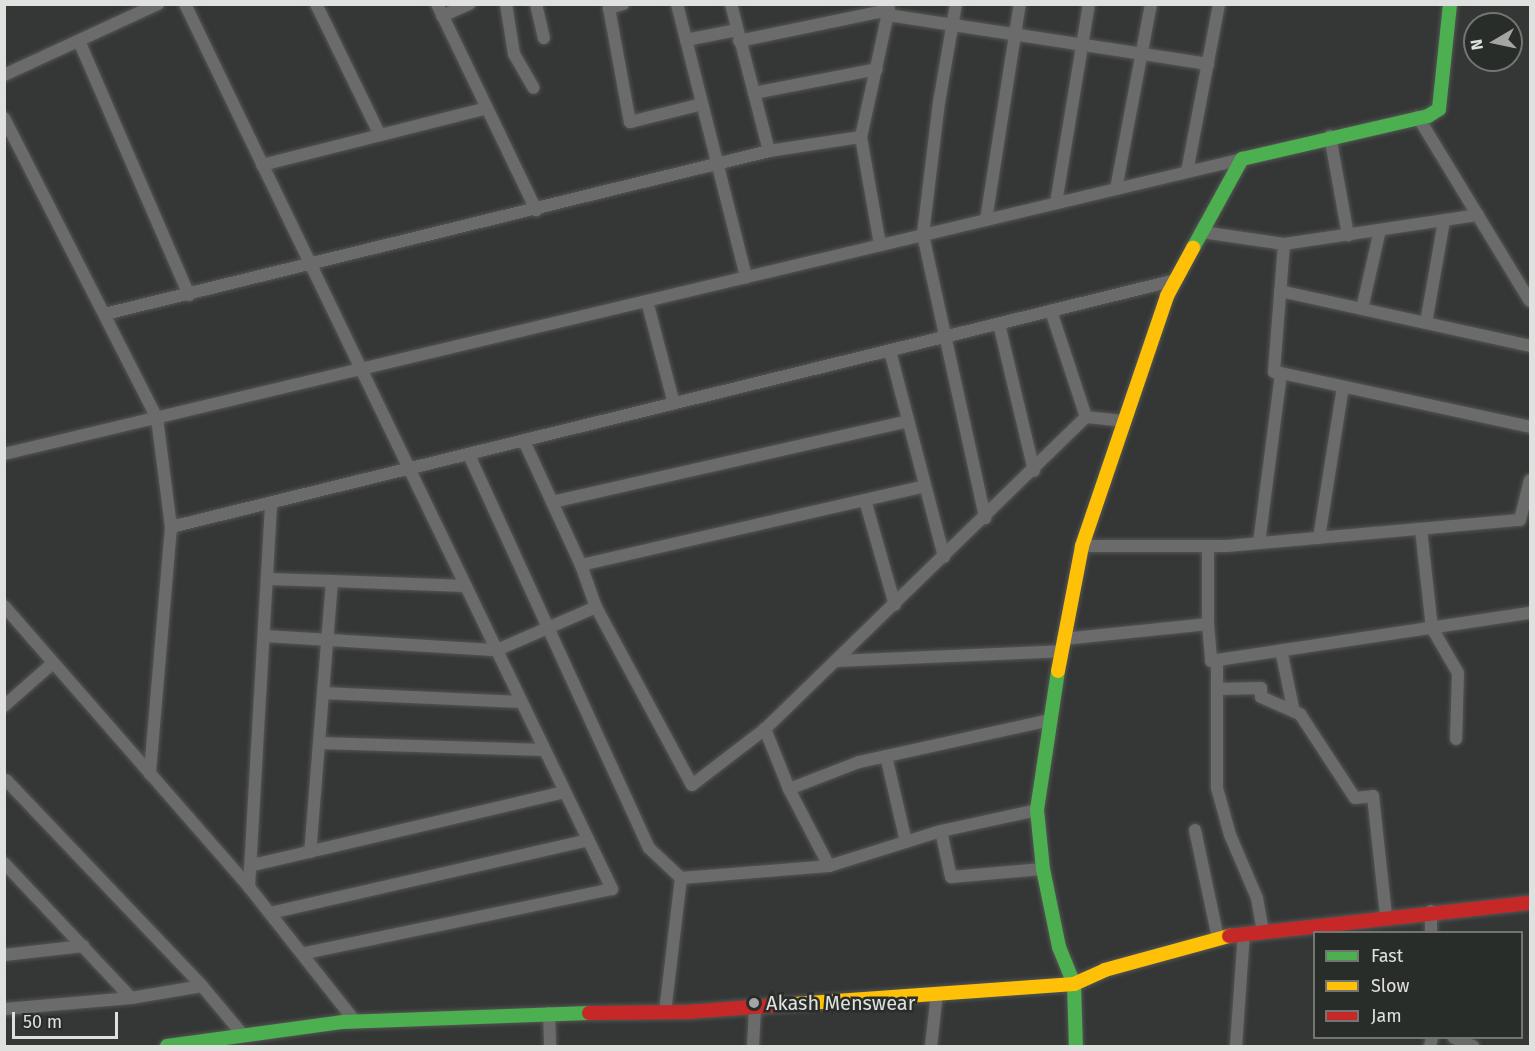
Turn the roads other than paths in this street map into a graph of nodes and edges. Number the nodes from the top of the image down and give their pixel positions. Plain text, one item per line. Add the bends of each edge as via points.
1 (158, 4) edge
2 (185, 4) edge
3 (316, 4) edge
4 (469, 4) edge
5 (507, 4) edge
6 (536, 4) edge
7 (623, 4) edge
8 (677, 4) edge
9 (731, 4) edge
10 (957, 4) edge
11 (1020, 4) edge
12 (1089, 4) edge
13 (1151, 4) edge
14 (1219, 4) edge
15 (1450, 4) edge
16 (440, 10) edge
17 (889, 10) edge
18 (953, 24) junction
19 (1015, 33) junction
20 (738, 36) junction
21 (544, 38) dead end
22 (686, 40) junction
23 (79, 41) junction
24 (1082, 46) junction
25 (1141, 55) junction
26 (1208, 64) junction
27 (877, 69) junction
28 (4, 75) edge
29 (534, 88) dead end
30 (754, 93) junction
31 (702, 104) junction
32 (487, 108) junction
33 (1418, 117) junction
34 (4, 118) edge
35 (380, 135) junction
36 (1330, 136) junction
37 (861, 137) junction
38 (769, 151) junction
39 (1242, 159) junction
40 (717, 164) junction
41 (262, 165) junction
42 (1187, 172) junction
43 (1116, 189) junction
44 (1056, 203) junction
45 (536, 210) junction
46 (1478, 215) junction
47 (986, 220) junction
48 (1444, 220) junction
49 (1380, 230) junction
50 (1202, 232) junction
51 (923, 235) junction
52 (1348, 235) junction
53 (1284, 244) junction
54 (879, 245) junction
55 (311, 267) junction
56 (746, 277) junction
57 (1176, 280) junction
58 (1280, 291) junction
59 (189, 295) junction
60 (647, 301) junction
61 (1530, 301) edge
62 (1362, 309) junction
63 (1051, 311) junction
64 (105, 315) junction
65 (1426, 323) junction
66 (999, 324) junction
67 (944, 337) junction
68 (1530, 346) edge
69 (890, 351) junction
70 (360, 369) junction
71 (1281, 373) junction
72 (1343, 387) junction
73 (674, 404) junction
74 (1086, 417) junction
75 (158, 418) junction
76 (908, 421) junction
77 (1122, 421) junction
78 (1530, 427) edge
79 (524, 441) junction
80 (4, 454) edge
81 (469, 455) junction
82 (409, 469) junction
83 (1034, 471) junction
84 (1530, 480) edge
85 (925, 486) junction
86 (865, 500) junction
87 (552, 502) junction
88 (271, 503) junction
89 (984, 518) junction
90 (1525, 520) edge
91 (171, 527) junction
92 (1421, 529) junction
93 (1319, 538) junction
94 (1259, 543) junction
95 (1082, 546) junction
96 (1208, 546) junction
97 (944, 557) junction
98 (581, 565) junction
99 (267, 579) junction
100 (332, 581) junction
101 (465, 586) junction
102 (895, 604) junction
103 (4, 606) edge
104 (596, 607) junction
105 (1530, 613) edge
106 (1208, 624) junction
107 (1432, 628) junction
108 (546, 629) junction
109 (265, 636) junction
110 (328, 639) junction
111 (1062, 645) junction
112 (1281, 650) junction
113 (497, 651) junction
114 (1217, 660) junction
115 (836, 661) junction
116 (52, 664) junction
117 (1218, 689) junction
118 (323, 693) junction
119 (521, 702) junction
120 (4, 706) edge
121 (1294, 712) junction
122 (1050, 720) junction
123 (765, 729) junction
124 (1456, 739) dead end
125 (319, 743) junction
126 (545, 750) junction
127 (886, 756) junction
128 (150, 774) junction
129 (6, 780) dead end
130 (789, 789) junction
131 (565, 792) junction
132 (1037, 810) junction
133 (1195, 830) dead end
134 (941, 831) junction
135 (588, 840) junction
136 (906, 842) junction
137 (310, 852) junction
138 (4, 863) edge
139 (253, 865) junction
140 (829, 866) junction
141 (1043, 869) junction
142 (681, 878) junction
143 (249, 887) junction
144 (1530, 903) edge
145 (1431, 911) junction
146 (270, 913) junction
147 (1386, 916) junction
148 (1263, 931) junction
149 (1431, 931) edge
150 (1244, 933) junction
151 (1218, 938) junction
152 (83, 946) junction
153 (305, 953) junction
154 (4, 955) edge
155 (1074, 984) junction
156 (202, 986) junction
157 (937, 993) junction
158 (131, 998) junction
159 (754, 1007) junction
160 (4, 1009) edge
161 (665, 1012) junction
162 (549, 1013) junction
163 (355, 1021) junction
164 (244, 1036) junction
165 (1456, 1039) edge
166 (167, 1047) edge
167 (550, 1047) edge
168 (753, 1047) edge
169 (931, 1047) edge
170 (1076, 1047) edge
171 (1236, 1047) edge
172 (1473, 1047) edge

1 - 23 street
2 - 41 street
3 - 35 street
4 - 16 street
5 - 29 street via 514,54
6 - 21 street
7 - 31 street via 609,8 630,122
8 - 22 street
9 - 20 street
10 - 18 street
11 - 19 street
12 - 24 street
13 - 25 street
14 - 26 street
15 - 33 street via 1439,109
16 - 32 street
17 - 18 street
17 - 20 street
17 - 27 street
18 - 19 street
18 - 51 street
19 - 24 street
19 - 47 street
20 - 22 street
20 - 30 street
22 - 31 street
23 - 28 street
23 - 59 street
24 - 25 street
24 - 44 street
25 - 26 street
25 - 43 street
26 - 42 street
27 - 30 street
27 - 37 street
30 - 38 street
31 - 40 street
32 - 35 street
32 - 45 street
33 - 36 street
33 - 46 street
34 - 64 street
35 - 41 street
36 - 39 street
36 - 52 street
37 - 38 street
37 - 54 street
38 - 40 street
39 - 42 street
39 - 50 street
40 - 45 street
40 - 56 street
41 - 55 street
42 - 43 street
43 - 44 street
44 - 47 street
45 - 55 street
46 - 48 street
46 - 61 street
47 - 51 street
48 - 49 street
48 - 65 street
49 - 52 street
49 - 62 street
50 - 53 street
50 - 57 street
51 - 54 street
51 - 67 street
52 - 53 street
53 - 58 street
54 - 56 street
55 - 59 street
55 - 70 street
56 - 60 street
57 - 63 street
57 - 77 street
58 - 62 street
58 - 71 street via 1274,372
59 - 64 street
60 - 70 street
60 - 73 street
62 - 65 street
63 - 66 street
63 - 74 street
64 - 75 street
65 - 68 street
66 - 67 street
66 - 83 street
67 - 69 street
67 - 89 street
69 - 73 street
69 - 76 street
70 - 75 street
70 - 82 street
71 - 72 street
71 - 94 street
72 - 78 street
72 - 93 street
73 - 79 street
74 - 77 street
74 - 83 street
75 - 80 street
75 - 91 street
76 - 85 street
76 - 87 street
77 - 95 street
79 - 81 street
79 - 87 street
81 - 82 street
81 - 108 street
82 - 88 street
82 - 101 street
83 - 89 street
84 - 90 street
85 - 86 street
85 - 97 street
86 - 98 street
86 - 102 street
87 - 98 street
88 - 91 street
88 - 99 street
89 - 97 street
90 - 92 street
91 - 128 street
92 - 93 street
92 - 107 street
93 - 94 street
94 - 96 street
95 - 96 street
95 - 111 street
96 - 106 street
97 - 102 street
98 - 104 street
99 - 100 street
99 - 109 street
100 - 101 street
100 - 110 street
101 - 113 street
102 - 115 street
103 - 116 street
104 - 108 street
104 - 123 street via 692,785
105 - 107 street
106 - 111 street
106 - 114 street via 1211,661
107 - 112 street
107 - 124 street via 1458,673
108 - 113 street
108 - 142 street via 653,855
109 - 110 street
109 - 139 street
110 - 113 street
110 - 118 street
111 - 115 street
111 - 122 street
112 - 114 street
112 - 121 street
113 - 119 street
114 - 117 street
115 - 123 street
116 - 120 street
116 - 128 street
117 - 121 street via 1260,688 1261,697
117 - 148 street via 1217,788 1230,835 1257,898
118 - 119 street
118 - 125 street
119 - 126 street
121 - 147 street via 1300,714 1355,798 1373,796
122 - 127 street
122 - 132 street
123 - 130 street
125 - 126 street
125 - 137 street
126 - 131 street
127 - 130 street via 859,762
127 - 136 street
128 - 143 street
129 - 156 street
130 - 140 street
131 - 135 street
131 - 137 street
132 - 134 street
132 - 141 street
133 - 151 street
134 - 136 street
134 - 141 street via 951,877
135 - 146 street
135 - 153 street via 612,890
136 - 140 street
137 - 139 street
138 - 152 street
139 - 143 street
140 - 142 street
141 - 155 street via 1059,947
142 - 161 street
143 - 146 street
144 - 145 street
145 - 147 street
145 - 149 street
146 - 153 street
147 - 148 street
148 - 150 street
150 - 151 street
150 - 171 street
151 - 155 street via 1106,970
152 - 154 street
152 - 158 street
153 - 163 street
155 - 157 street
155 - 170 street
156 - 158 street
156 - 164 street
157 - 159 street
157 - 169 street
158 - 160 street
159 - 161 street
159 - 168 street
161 - 162 street
162 - 163 street
162 - 167 street
163 - 164 street
164 - 166 street
165 - 172 street

